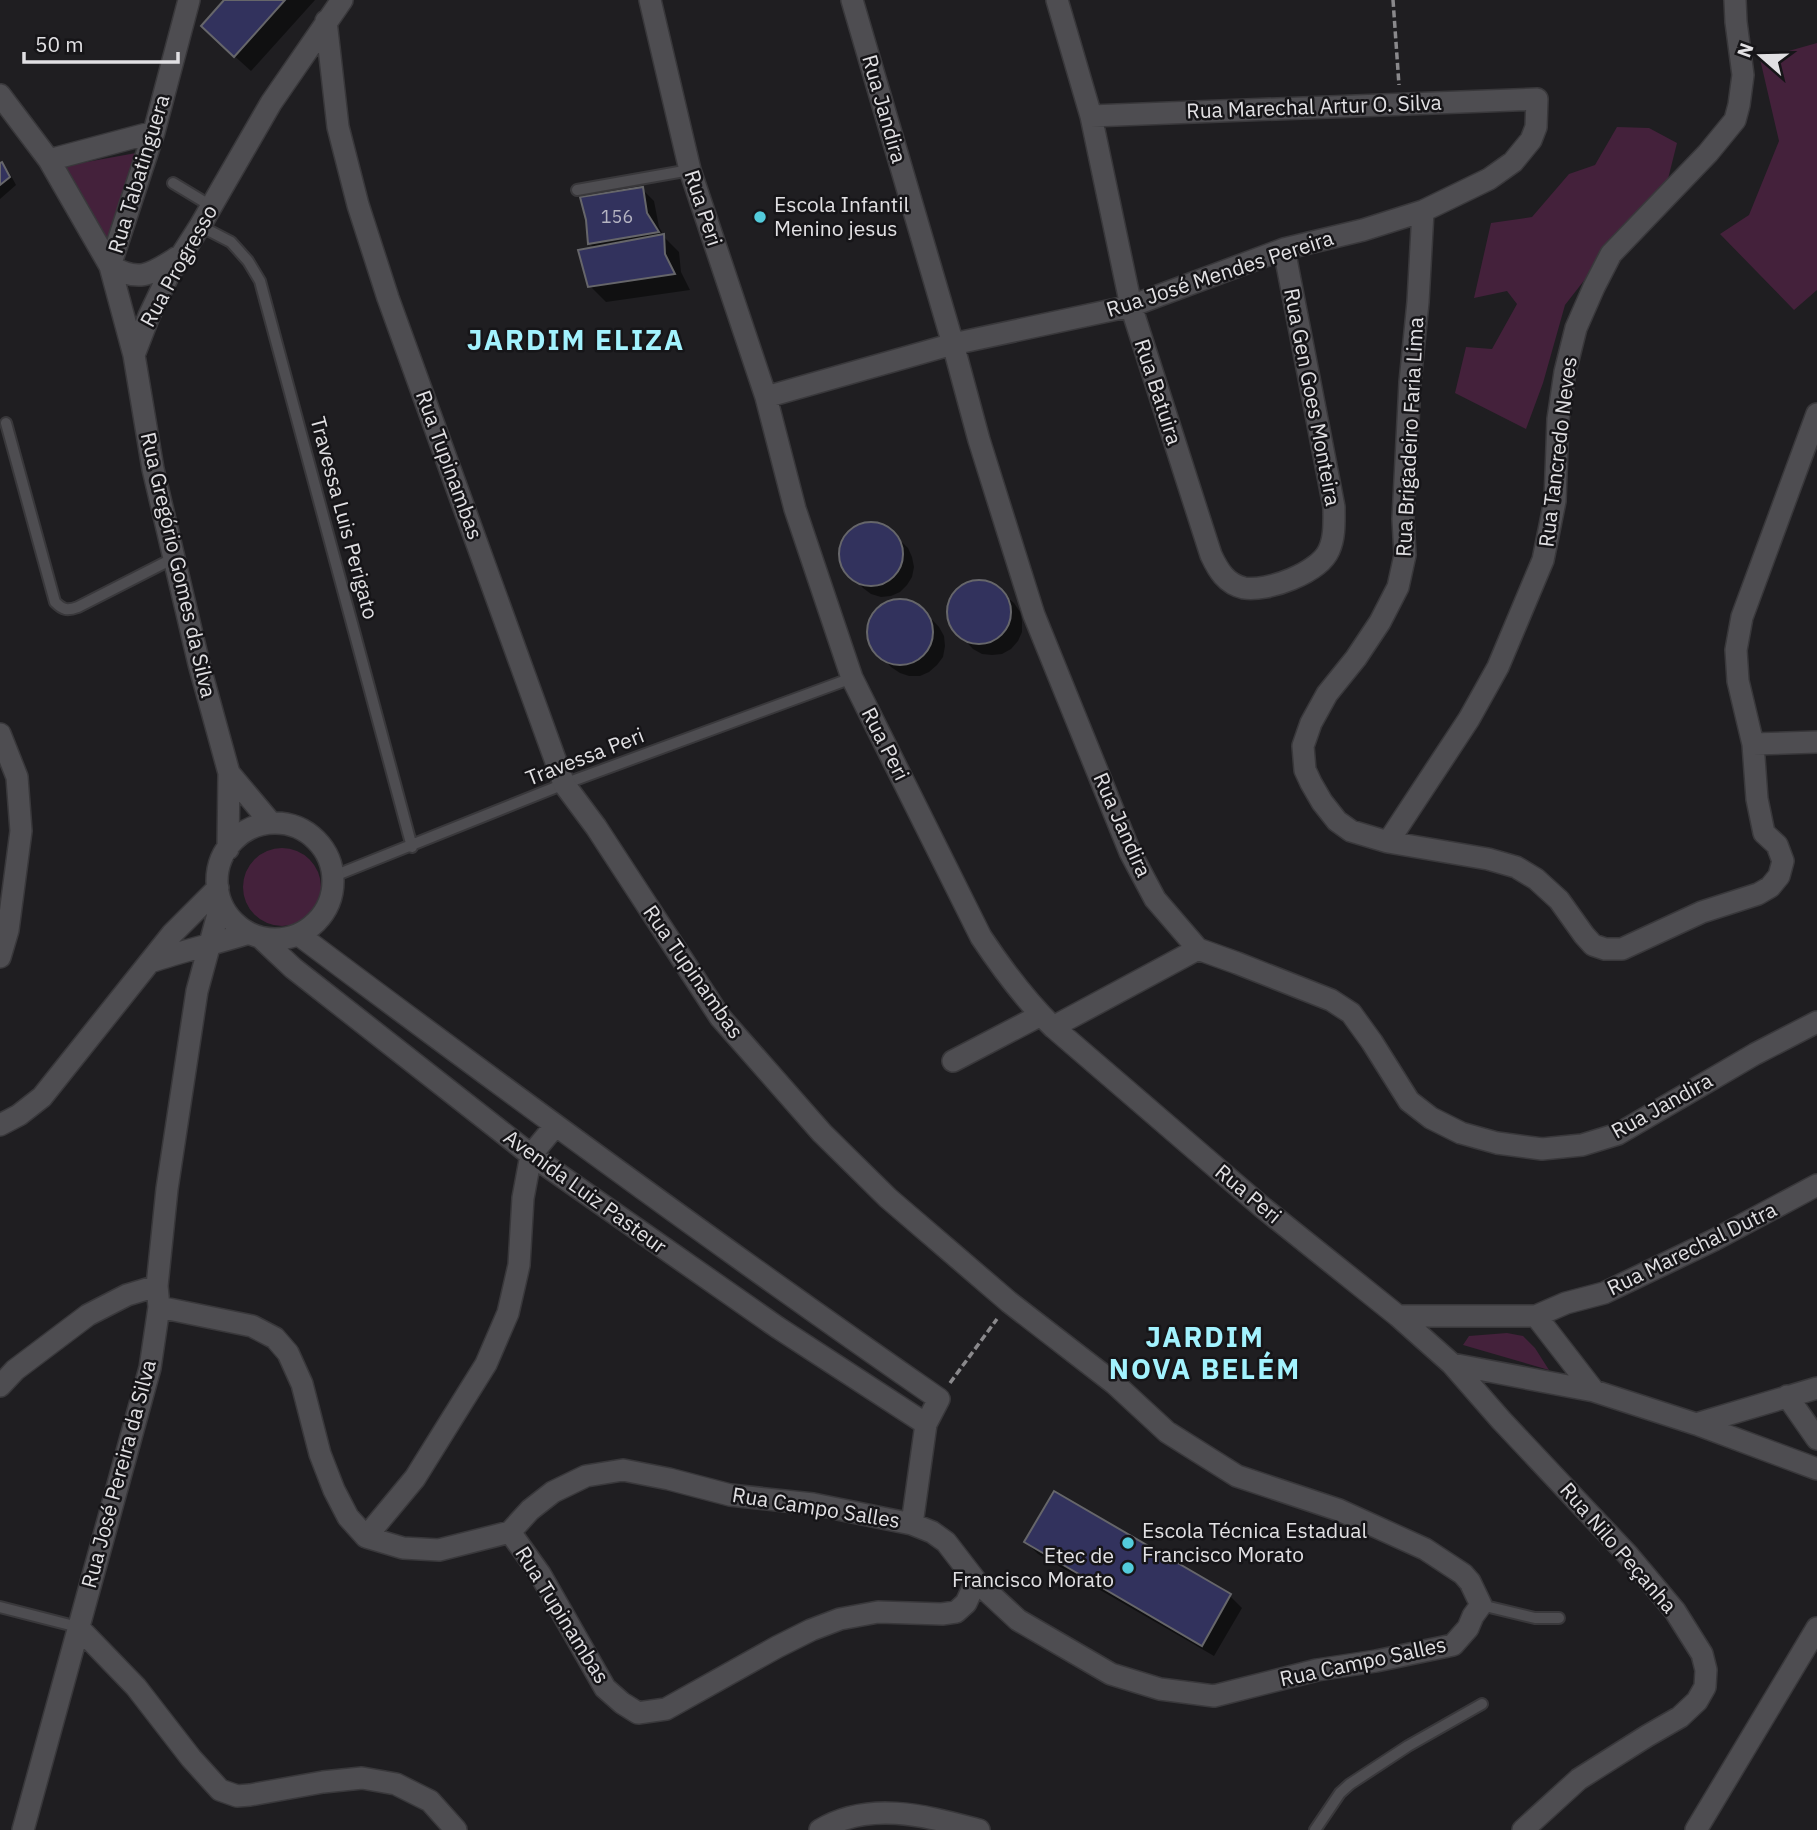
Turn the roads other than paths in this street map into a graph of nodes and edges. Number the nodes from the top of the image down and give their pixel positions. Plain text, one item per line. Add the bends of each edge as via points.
1 (188, 0) edge
2 (342, 0) edge
3 (650, 0) edge
4 (852, 0) edge
5 (1057, 0) edge
6 (1735, 0) edge
7 (326, 21) junction
8 (0, 95) edge
9 (1537, 99) joint
10 (1091, 116) junction
11 (154, 132) junction
12 (49, 160) junction
13 (690, 170) junction
14 (173, 183) dead end
15 (577, 190) dead end
16 (211, 206) junction
17 (1423, 211) junction
18 (200, 226) junction
19 (1284, 249) junction
20 (182, 255) junction
21 (110, 266) junction
22 (1130, 306) junction
23 (953, 344) junction
24 (134, 355) junction
25 (766, 397) junction
26 (1817, 414) edge
27 (6, 423) dead end
28 (174, 558) junction
29 (1262, 588) joint
30 (852, 678) junction
31 (0, 734) edge
32 (1817, 742) edge
33 (1753, 744) junction
34 (229, 773) junction
35 (564, 784) junction
36 (271, 823) junction
37 (1388, 842) junction
38 (411, 846) junction
39 (228, 849) junction
40 (334, 876) junction
41 (219, 895) junction
42 (299, 935) junction
43 (254, 936) junction
44 (208, 946) junction
45 (1198, 949) junction
46 (0, 957) edge
47 (150, 962) junction
48 (1047, 1021) junction
49 (1817, 1022) edge
50 (953, 1060) dead end
51 (0, 1125) edge
52 (555, 1126) junction
53 (531, 1156) junction
54 (1817, 1185) edge
55 (158, 1296) junction
56 (1398, 1316) junction
57 (1536, 1316) junction
58 (1452, 1364) junction
59 (0, 1386) edge
60 (1817, 1388) edge
61 (1594, 1391) junction
62 (1787, 1396) junction
63 (926, 1423) junction
64 (1696, 1424) junction
65 (1817, 1439) edge
66 (1817, 1469) edge
67 (912, 1524) junction
68 (510, 1532) junction
69 (366, 1538) junction
70 (976, 1581) junction
71 (1481, 1605) junction
72 (0, 1607) edge
73 (1559, 1618) dead end
74 (78, 1627) junction
75 (1817, 1628) edge
76 (1482, 1704) dead end
77 (23, 1830) edge
78 (456, 1830) edge
79 (820, 1830) edge
80 (978, 1830) edge
81 (1315, 1830) edge
82 (1523, 1830) edge
83 (1696, 1830) edge

1 - 11 street, Rua Tabatinguera
2 - 7 street, Rua Progresso
3 - 13 street, Rua Peri
4 - 23 street, Rua Jandira
5 - 10 street, Rua Batuira
6 - 37 street, Rua Tancredo Neves via 1743,75 1735,120 1612,254 1594,287 1576,328 1565,372 1555,501 1543,561 1499,667
7 - 16 street, Rua Progresso
7 - 35 street, Rua Tupinambas via 338,127 358,205
8 - 12 street, Rua Progresso
9 - 10 street, Rua Marechal Artur O. Silva
9 - 17 street, Rua José Mendes Pereira via 1536,127 1513,162
10 - 22 street, Rua Batuira
11 - 12 street
11 - 21 street, Rua Tabatinguera
12 - 21 street, Rua Progresso
13 - 15 lane
13 - 25 street, Rua Peri
14 - 16 lane
16 - 18 street, Rua Progresso
17 - 19 street, Rua José Mendes Pereira
17 - 37 street, Rua Brigadeiro Faria Lima via 1410,382 1405,555 1398,587 1356,658 1326,694 1303,746 1305,770 1337,821 1351,831
18 - 20 street, Rua Progresso
18 - 38 lane, Travessa Luis Perigato via 231,242 260,281
19 - 22 street, Rua José Mendes Pereira
19 - 29 street, Rua Gen Goes Monteira via 1334,524 1328,552 1315,566
20 - 21 street via 143,276
20 - 24 street, Rua Progresso via 168,276
21 - 24 street, Rua Progresso
22 - 23 street, Rua José Mendes Pereira
22 - 29 street, Rua Batuira via 1218,570 1243,587
23 - 25 street, Rua José Mendes Pereira
23 - 45 street, Rua Jandira via 1043,639 1130,852 1155,898
24 - 28 street, Rua Gregório Gomes da Silva
25 - 30 street, Rua Peri via 795,509
26 - 33 street via 1742,617 1738,681
27 - 28 lane via 55,602 62,609 78,607
28 - 34 street, Rua Gregório Gomes da Silva
30 - 35 lane, Travessa Peri
30 - 48 street, Rua Peri via 981,937
31 - 46 street via 17,777 21,831
32 - 33 street
33 - 37 street, Rua Brigadeiro Faria Lima via 1757,800 1764,833 1777,845 1783,861 1779,876 1758,894 1702,912 1622,949 1592,945 1559,900 1516,867
34 - 36 street, Rua Gregório Gomes da Silva
34 - 39 street, Rua Gregório Gomes da Silva
35 - 38 lane, Travessa Peri
35 - 71 street, Rua Tupinambas via 720,1017 822,1133 888,1198 1167,1432 1237,1476 1339,1510 1425,1549 1463,1574
36 - 39 street via 244,832
36 - 40 street via 294,825 309,833 321,844
38 - 40 lane, Travessa Peri
39 - 41 street via 218,871
40 - 42 street via 326,911
41 - 43 street via 231,920
41 - 44 street, Rua José Pereira da Silva
41 - 47 street via 172,934
42 - 43 street via 280,940
42 - 52 street, Avenida Luiz Pasteur
43 - 44 street
43 - 53 street, Avenida Luiz Pasteur
44 - 47 street
44 - 55 street, Rua José Pereira da Silva via 167,1189
45 - 48 street
45 - 49 street, Rua Jandira via 1331,1000 1351,1013 1409,1101 1431,1118 1461,1133 1542,1149 1582,1145 1618,1134
47 - 51 street via 42,1097
48 - 50 street
48 - 56 street, Rua Peri via 1262,1207
52 - 53 street
52 - 63 street, Avenida Luiz Pasteur via 939,1399
53 - 63 street, Avenida Luiz Pasteur via 777,1327
53 - 69 street via 509,1313 486,1364 415,1478
54 - 57 street, Rua Marechal Dutra via 1615,1288
55 - 59 street via 127,1295 88,1315
55 - 69 street via 252,1326 275,1338 288,1353 334,1490
55 - 74 street, Rua José Pereira da Silva via 150,1368
56 - 57 street, Rua Marechal Dutra
56 - 58 street, Rua Nilo Peçanha
57 - 61 street
58 - 61 street
58 - 82 street, Rua Nilo Peçanha via 1636,1564 1675,1611 1702,1654 1706,1670 1705,1687 1680,1717 1579,1779
60 - 62 street
61 - 64 street
62 - 64 street
62 - 65 street
63 - 67 street
64 - 66 street
67 - 68 street, Rua Campo Salles via 813,1504 730,1495 623,1470 586,1476 553,1492
67 - 70 street, Rua Campo Salles via 946,1542
68 - 69 street, Rua Tupinambas via 439,1550 403,1548
68 - 70 street, Rua Tupinambas via 540,1574 605,1688 638,1713 666,1709 777,1647 841,1619 878,1612 956,1612 966,1603
70 - 71 street, Rua Campo Salles via 1018,1620 1111,1674 1160,1689 1214,1696 1317,1670 1453,1645
71 - 73 lane via 1535,1618
72 - 74 lane
74 - 77 street, Rua José Pereira da Silva
74 - 78 street via 136,1687 220,1790 250,1795 362,1778 396,1784 430,1801
75 - 83 street
76 - 81 lane via 1350,1784
79 - 80 street via 858,1814 900,1812

